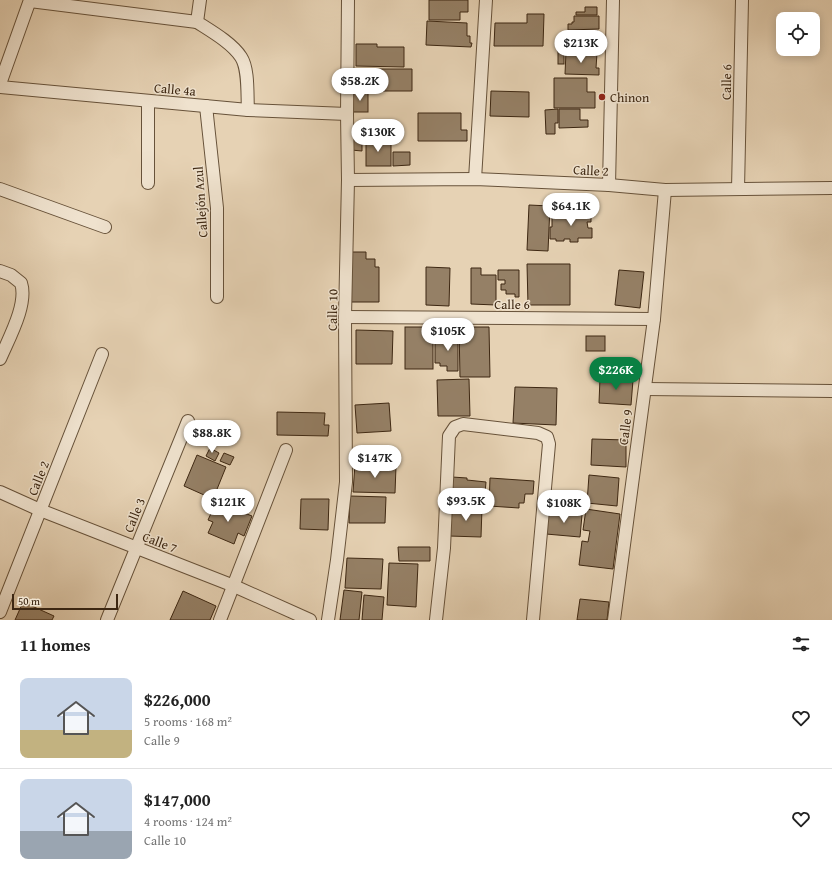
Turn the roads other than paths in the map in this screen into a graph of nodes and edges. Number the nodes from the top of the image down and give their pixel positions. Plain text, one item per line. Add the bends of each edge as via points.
1 (200, 0) edge
2 (348, 0) edge
3 (486, 0) edge
4 (613, 0) edge
5 (742, 0) edge
6 (30, 1) edge
7 (197, 22) junction
8 (0, 84) edge
9 (0, 87) edge
10 (148, 101) junction
11 (206, 106) junction
12 (248, 110) junction
13 (347, 114) junction
14 (475, 179) junction
15 (348, 180) junction
16 (148, 183) dead end
17 (609, 185) junction
18 (832, 188) edge
19 (0, 189) edge
20 (738, 189) junction
21 (665, 190) junction
22 (105, 227) dead end
23 (0, 270) edge
24 (217, 297) dead end
25 (345, 317) junction
26 (654, 318) junction
27 (102, 354) dead end
28 (0, 359) edge
29 (645, 389) junction
30 (832, 391) edge
31 (188, 420) dead end
32 (286, 450) dead end
33 (0, 492) edge
34 (40, 510) junction
35 (136, 547) junction
36 (234, 586) junction
37 (0, 612) edge
38 (107, 620) edge
39 (220, 620) edge
40 (310, 620) edge
41 (328, 620) edge
42 (436, 620) edge
43 (533, 620) edge
44 (614, 620) edge

1 - 7 street
2 - 13 street, Calle 10
3 - 14 street
4 - 17 street
5 - 20 street, Calle 6
6 - 7 street
6 - 8 street
7 - 12 street via 227,43 241,57 246,70
9 - 10 street, Calle 4a
10 - 11 street, Calle 4a
10 - 16 street
11 - 12 street, Calle 4a
11 - 24 street, Callejón Azul via 217,208
12 - 13 street, Calle 4a
13 - 15 street, Calle 10
14 - 15 street, Calle 2
14 - 17 street, Calle 2
15 - 25 street, Calle 10
17 - 21 street, Calle 2
18 - 20 street, Calle 2
19 - 22 street
20 - 21 street, Calle 2
21 - 26 street, Calle 9
23 - 28 street via 21,283 23,296 21,308
25 - 26 street, Calle 6
25 - 41 street, Calle 10 via 346,482
26 - 29 street, Calle 9
27 - 34 street, Calle 2
29 - 30 street
29 - 44 street, Calle 9
31 - 35 street, Calle 3
32 - 36 street
33 - 34 street, Calle 7
34 - 35 street, Calle 7
34 - 37 street, Calle 2
35 - 36 street, Calle 7
35 - 38 street, Calle 3
36 - 39 street
36 - 40 street, Calle 7
42 - 43 street via 444,548 449,436 455,427 463,424 538,433 547,437 549,444

